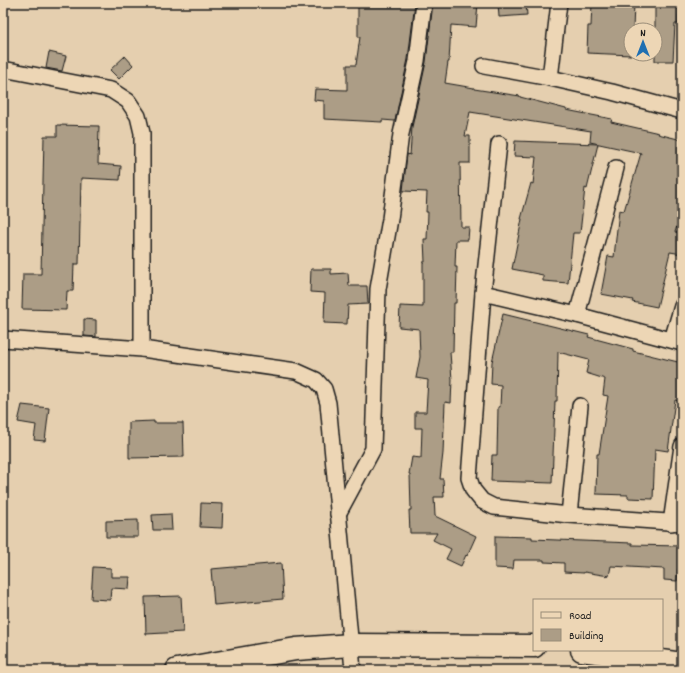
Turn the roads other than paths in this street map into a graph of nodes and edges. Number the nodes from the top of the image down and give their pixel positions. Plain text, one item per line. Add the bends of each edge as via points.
1 (424, 3) edge
2 (559, 3) edge
3 (484, 66) dead end
4 (3, 68) edge
5 (550, 78) junction
6 (682, 111) edge
7 (499, 144) dead end
8 (616, 168) dead end
9 (483, 293) junction
10 (682, 306) edge
11 (577, 315) junction
12 (3, 340) edge
13 (677, 341) edge
14 (142, 349) junction
15 (580, 406) dead end
16 (682, 446) edge
17 (338, 514) junction
18 (569, 514) junction
19 (676, 523) edge
20 (351, 645) junction
21 (533, 646) edge
22 (589, 651) edge
23 (682, 664) edge
24 (176, 670) edge
25 (353, 670) edge

1 - 17 street via 417,61 401,134 378,288 373,449
2 - 5 street
3 - 5 street
4 - 14 street via 111,90 128,101 138,116 142,133
5 - 6 street
7 - 9 street
8 - 11 street
9 - 11 street
9 - 18 street via 469,478 473,490 482,502 494,507
10 - 13 street
11 - 13 street
12 - 14 street
14 - 17 street via 296,371 316,380 324,389 328,403
15 - 18 street
16 - 19 street
17 - 20 street
18 - 19 street
20 - 21 street
20 - 24 street via 296,650
20 - 25 street
22 - 23 street

